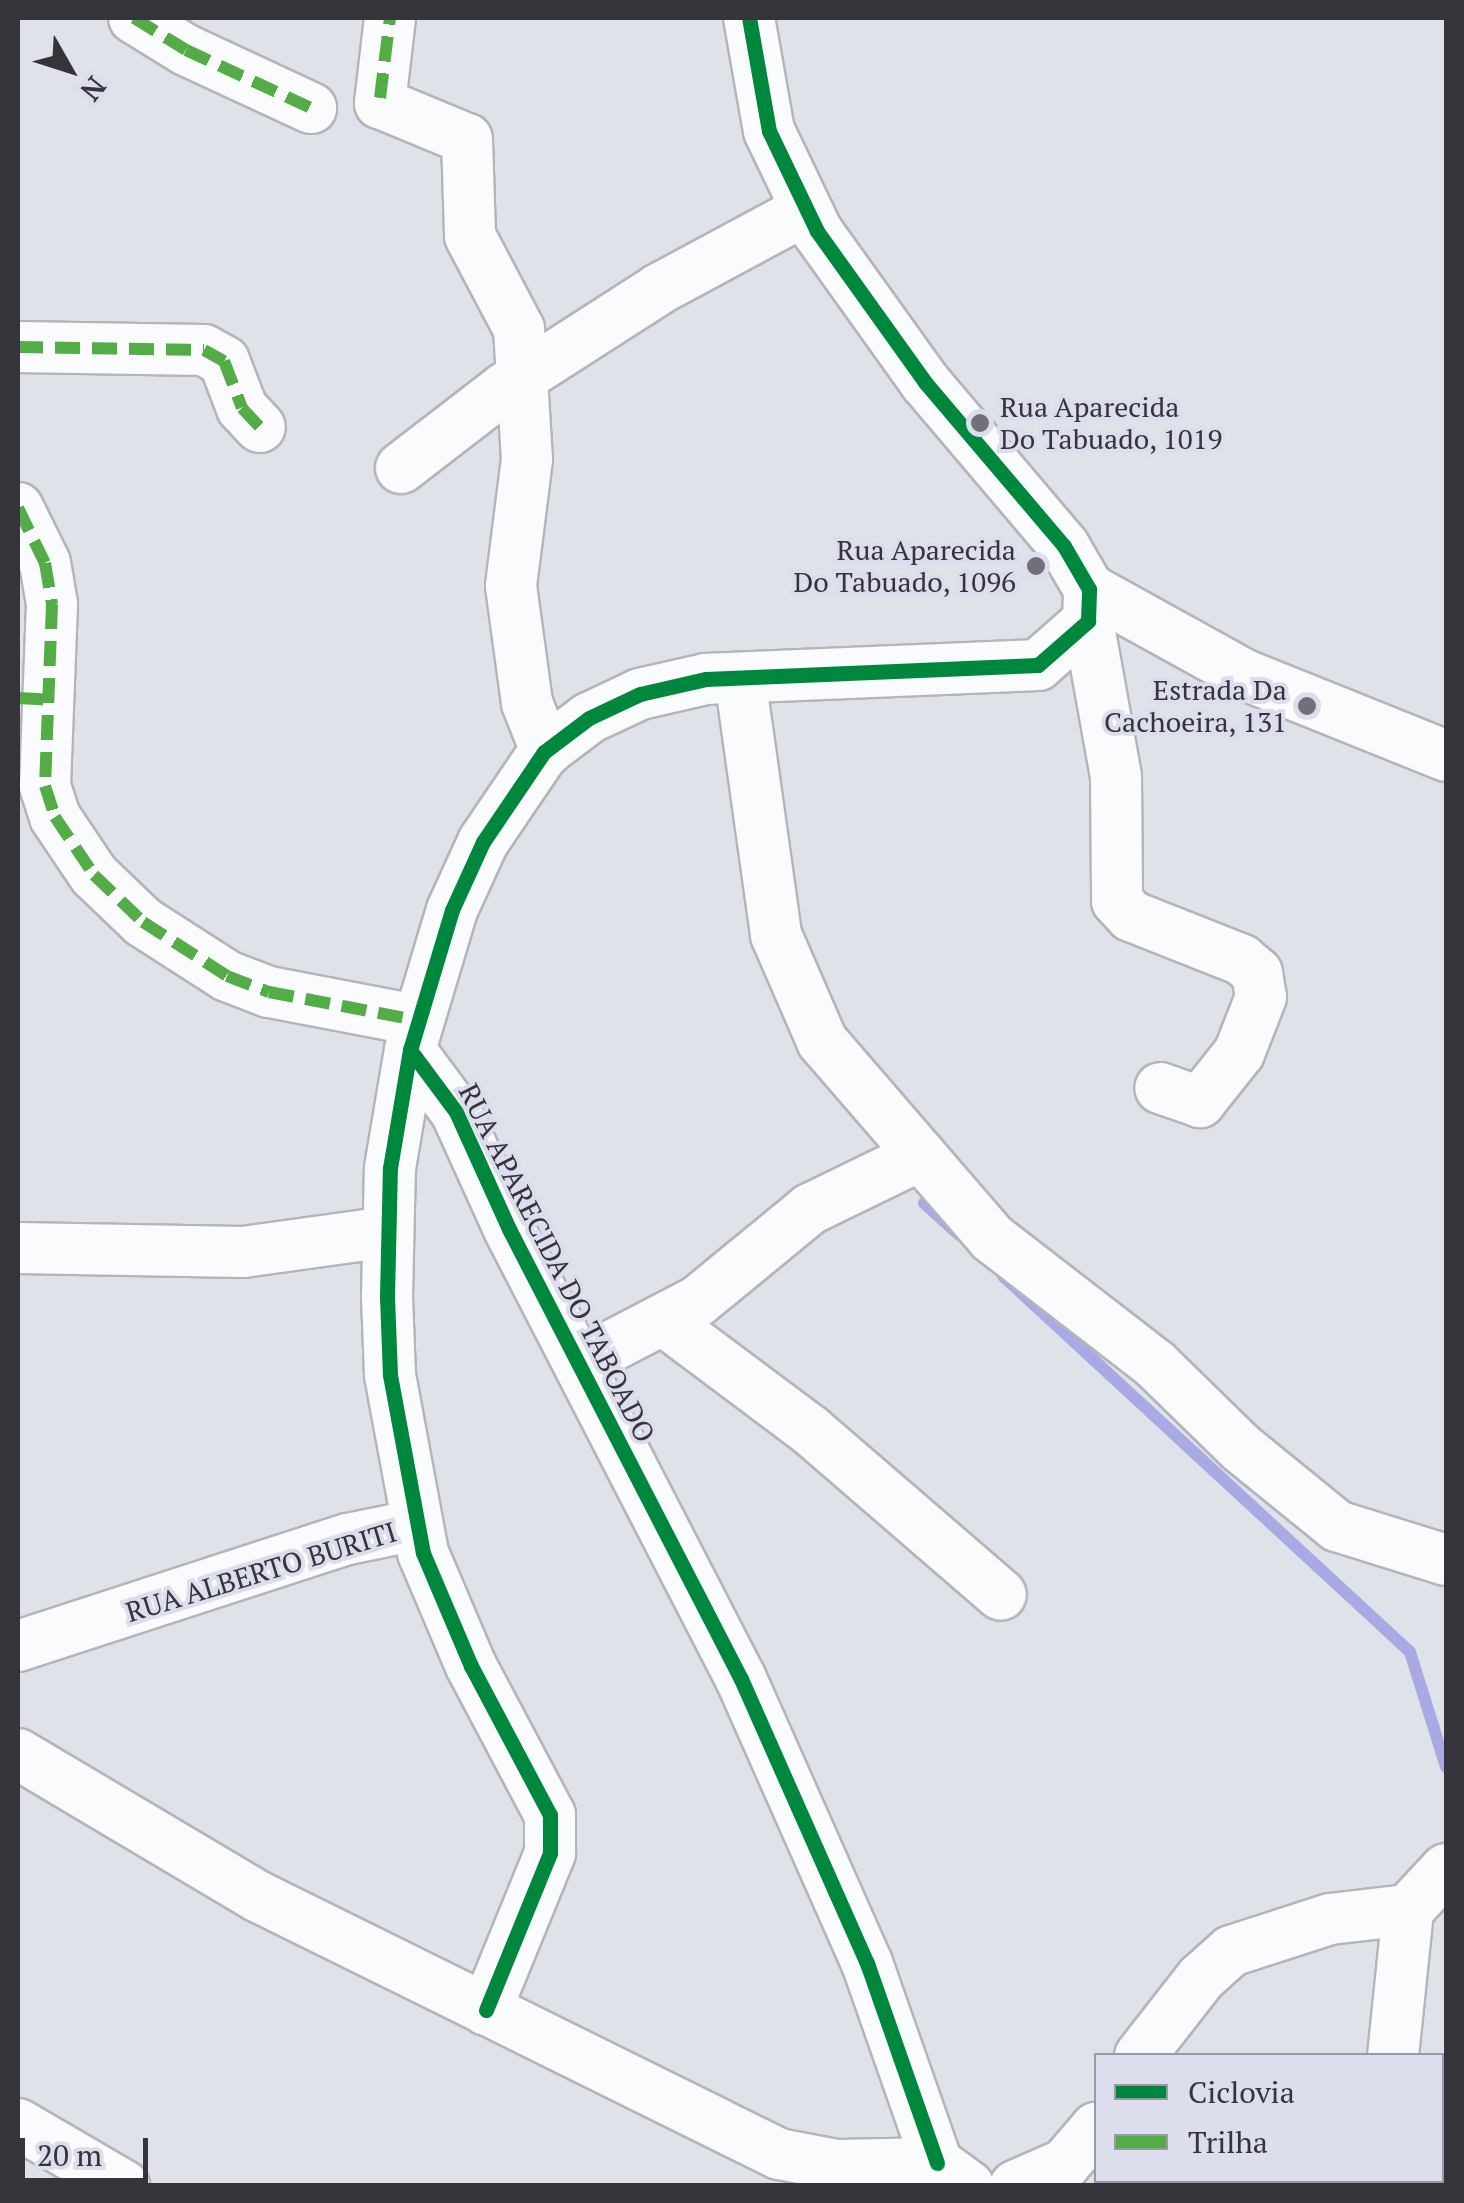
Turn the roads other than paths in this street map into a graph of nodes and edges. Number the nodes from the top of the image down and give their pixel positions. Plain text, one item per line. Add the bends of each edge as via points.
1 (134, 18) edge
2 (390, 18) edge
3 (749, 18) edge
4 (311, 108) dead end
5 (806, 210) junction
6 (18, 347) edge
7 (522, 379) junction
8 (260, 426) dead end
9 (401, 468) dead end
10 (23, 530) edge
11 (1089, 605) junction
12 (740, 678) junction
13 (34, 699) edge
14 (546, 751) junction
15 (1446, 756) edge
16 (413, 1035) junction
17 (1174, 1095) dead end
18 (922, 1154) junction
19 (388, 1232) junction
20 (18, 1248) edge
21 (663, 1320) junction
22 (581, 1362) junction
23 (417, 1525) junction
24 (1446, 1560) edge
25 (1001, 1595) dead end
26 (18, 1646) edge
27 (18, 1754) edge
28 (1446, 1869) edge
29 (1408, 1910) junction
30 (486, 2010) junction
31 (1142, 2053) edge
32 (1393, 2053) edge
33 (18, 2124) edge
34 (1094, 2130) edge
35 (953, 2174) edge
36 (124, 2186) edge
37 (1016, 2186) edge

1 - 4 street
2 - 7 street via 380,98 467,139 470,236 519,329
3 - 5 street via 769,131
5 - 7 street via 659,289
5 - 11 street via 925,382 1064,546
6 - 8 street via 204,350 224,361 242,408
7 - 9 street
7 - 14 street via 526,459 511,586 527,703
10 - 13 street via 52,604
11 - 12 street via 1038,665
11 - 15 street
11 - 17 street via 1116,777 1117,901 1130,916 1213,947 1256,974 1261,997 1239,1053 1200,1102
12 - 14 street via 706,678 640,694 590,718
12 - 18 street via 767,890 791,976 822,1042
13 - 16 street via 45,786 56,817 94,875 143,922 226,976
14 - 16 street via 482,842 442,934
16 - 19 street, RUA ALBERTO BURITI via 390,1168
16 - 22 street, RUA APARECIDA DO TABOADO
18 - 21 street via 810,1209 698,1301
18 - 24 street via 992,1238 1155,1364 1241,1448 1337,1526
19 - 20 street via 243,1252
19 - 23 street, RUA ALBERTO BURITI via 390,1376
21 - 22 street
21 - 25 street via 810,1430
22 - 35 street, RUA APARECIDA DO TABOADO via 817,1846
23 - 26 street, RUA ALBERTO BURITI via 348,1539
23 - 30 street via 440,1600 550,1815 550,1853
27 - 30 street via 257,1896
28 - 29 street
29 - 31 street via 1330,1918 1231,1951 1200,1978
29 - 32 street
30 - 35 street via 779,2154
33 - 36 street
34 - 37 street via 1065,2164

